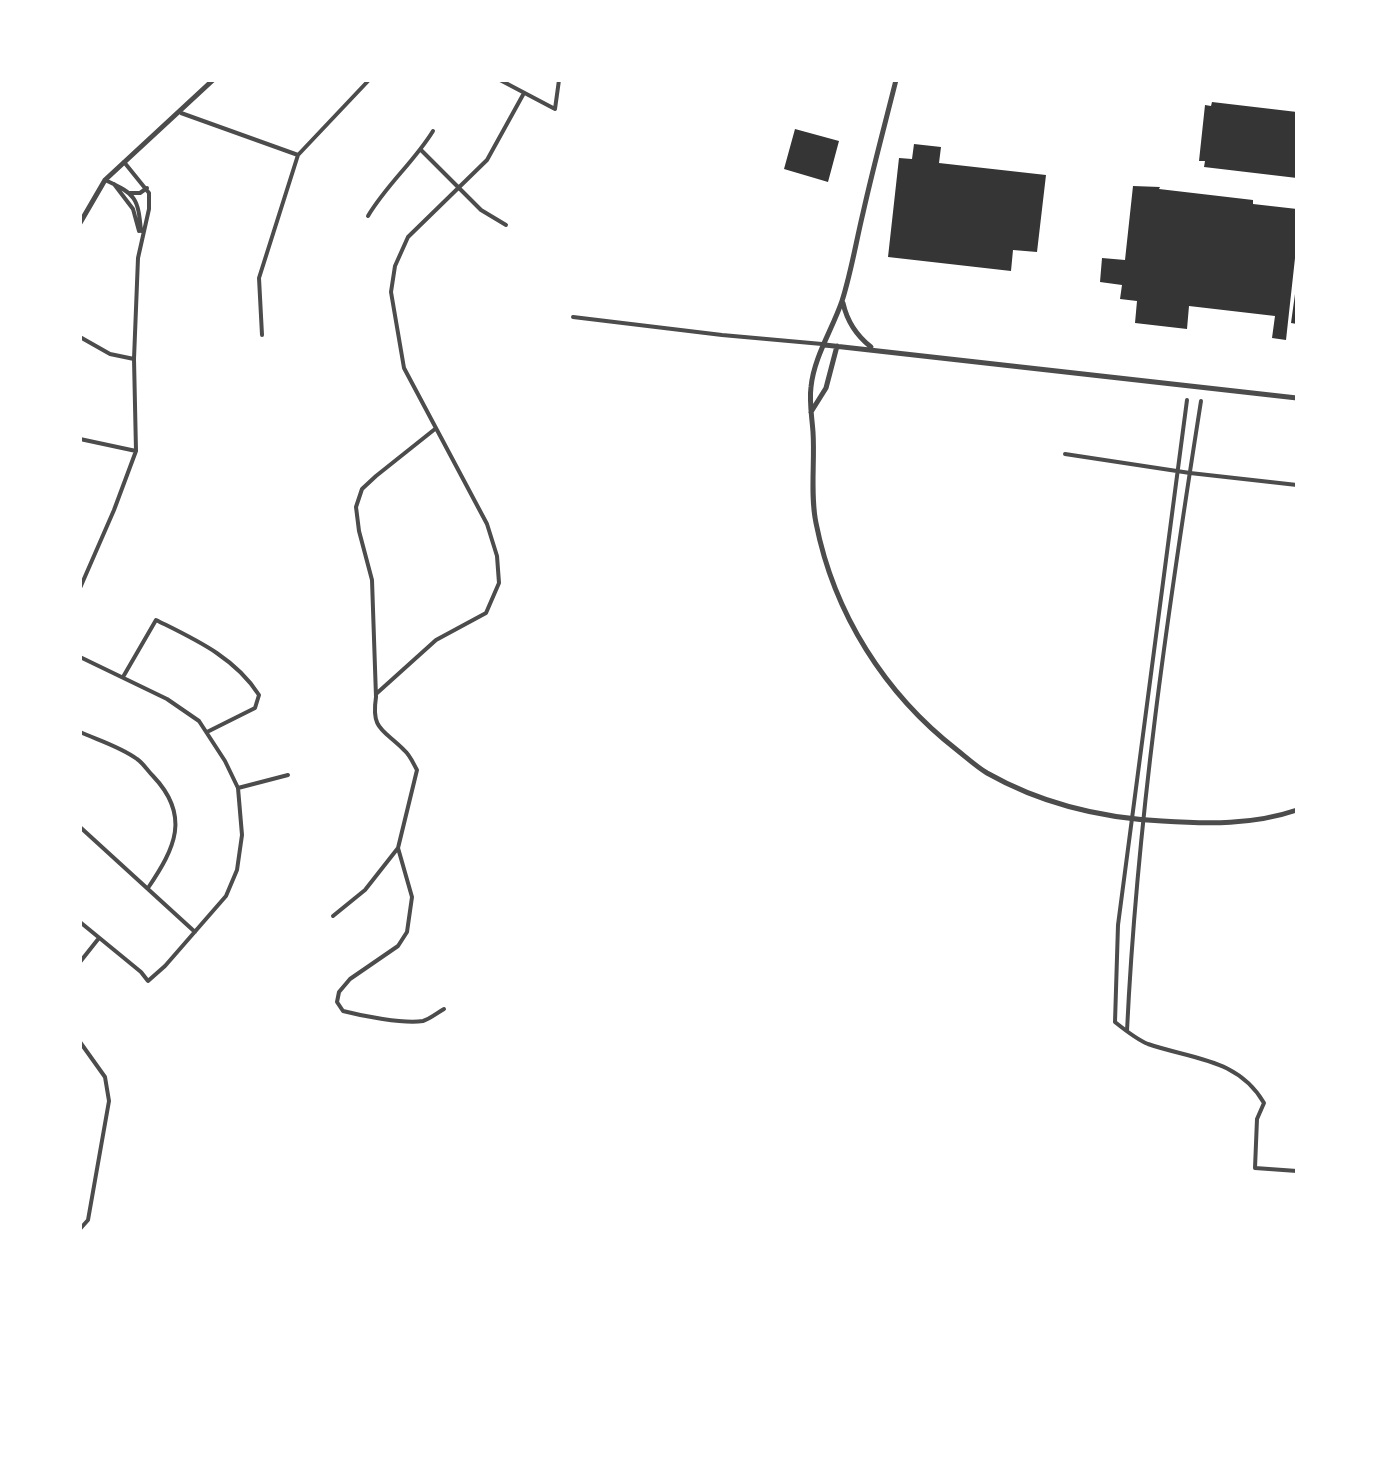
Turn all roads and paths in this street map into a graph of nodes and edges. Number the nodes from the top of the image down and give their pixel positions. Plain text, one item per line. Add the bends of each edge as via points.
1 (214, 80) edge
2 (369, 80) edge
3 (500, 80) edge
4 (560, 80) edge
5 (896, 80) edge
6 (524, 94) junction
7 (179, 112) junction
8 (433, 131) dead end
9 (422, 150) junction
10 (298, 156) junction
11 (124, 162) junction
12 (105, 180) junction
13 (114, 184) junction
14 (147, 188) junction
15 (459, 188) junction
16 (129, 194) junction
17 (368, 216) dead end
18 (80, 223) edge
19 (506, 225) dead end
20 (141, 236) junction
21 (842, 299) junction
22 (573, 317) dead end
23 (262, 334) dead end
24 (80, 336) edge
25 (825, 345) junction
26 (837, 346) junction
27 (874, 349) junction
28 (134, 359) junction
29 (1297, 398) edge
30 (1187, 400) dead end
31 (1201, 401) dead end
32 (810, 415) junction
33 (435, 429) junction
34 (80, 439) edge
35 (136, 451) junction
36 (1065, 454) dead end
37 (1177, 470) junction
38 (1190, 473) junction
39 (1297, 485) edge
40 (80, 588) edge
41 (80, 657) edge
42 (123, 677) junction
43 (376, 694) junction
44 (80, 732) edge
45 (207, 732) junction
46 (288, 775) dead end
47 (238, 788) junction
48 (1297, 810) edge
49 (1132, 819) junction
50 (1144, 820) junction
51 (80, 826) edge
52 (398, 848) junction
53 (148, 888) junction
54 (333, 916) dead end
55 (80, 922) edge
56 (195, 932) junction
57 (99, 938) junction
58 (80, 962) edge
59 (444, 1009) dead end
60 (1126, 1031) junction
61 (80, 1042) edge
62 (1297, 1171) edge
63 (80, 1229) edge

1 - 7 street
2 - 10 street
3 - 6 street
4 - 6 street via 555,109
5 - 21 street
6 - 15 street via 487,160
7 - 10 street
7 - 11 street
8 - 9 street
9 - 15 street
9 - 17 street
10 - 23 street via 259,278
11 - 12 street
11 - 14 street
12 - 13 street
12 - 18 street
13 - 16 street
13 - 20 street via 133,208
14 - 16 street
14 - 20 street
15 - 19 street
15 - 33 street via 408,237 391,292 404,368
16 - 20 street via 139,205
20 - 28 street
21 - 25 street
21 - 27 street via 854,329
22 - 25 street
24 - 28 street
25 - 26 street
25 - 32 street via 811,384
26 - 27 street
26 - 32 street via 826,388
27 - 29 street
28 - 35 street
30 - 37 street
31 - 38 street
32 - 49 street via 815,519 825,560 850,622 899,696 986,773 1076,810
33 - 43 street via 362,489 356,507 372,580
33 - 43 street via 488,524 499,583 486,613 436,640
34 - 35 street
35 - 40 street
36 - 37 street
37 - 38 street
37 - 49 street
38 - 39 street
38 - 50 street
41 - 42 street
42 - 45 street via 166,699
42 - 45 street via 156,620 210,647 259,694 255,708
43 - 52 street via 378,728 417,770
44 - 53 street via 137,759 172,802 170,853
45 - 47 street
46 - 47 street
47 - 56 street via 238,870
48 - 50 street via 1254,821
49 - 50 street
49 - 60 street via 1114,1022
50 - 60 street
51 - 53 street
52 - 54 street via 365,890
52 - 59 street via 412,897 407,932 350,980 337,1002 342,1011 403,1020 426,1021
53 - 56 street
55 - 57 street
56 - 57 street via 148,980
57 - 58 street
60 - 62 street via 1225,1066 1254,1086 1264,1103 1255,1168
61 - 63 street via 105,1077 109,1101 88,1220

